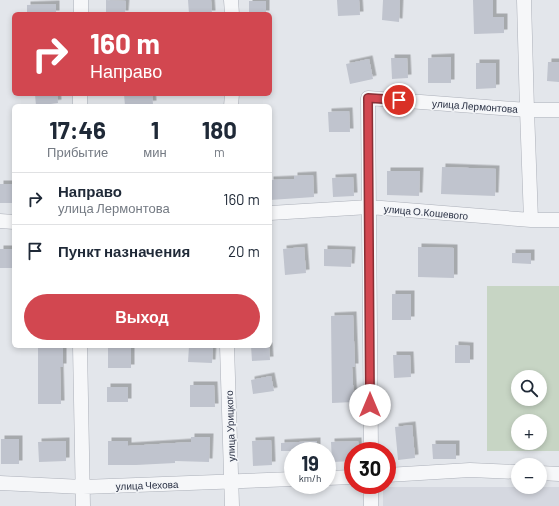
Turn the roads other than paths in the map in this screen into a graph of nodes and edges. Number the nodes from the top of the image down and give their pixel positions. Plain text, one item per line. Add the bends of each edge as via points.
1 (81, 0) edge
2 (231, 0) edge
3 (524, 0) edge
4 (81, 12) edge
5 (232, 12) edge
6 (527, 110) junction
7 (559, 110) edge
8 (369, 207) junction
9 (272, 213) edge
10 (531, 220) junction
11 (559, 220) edge
12 (0, 222) edge
13 (12, 222) edge
14 (80, 348) edge
15 (227, 348) edge
16 (371, 442) edge
17 (511, 472) edge
18 (547, 473) edge
19 (396, 474) edge
20 (559, 474) edge
21 (284, 479) edge
22 (232, 482) junction
23 (0, 483) edge
24 (83, 487) junction
25 (371, 494) edge
26 (83, 506) edge
27 (232, 506) edge
28 (371, 506) edge

1 - 4 street
2 - 5 street
3 - 6 street, улица Лермонтова
6 - 7 street, улица Лермонтова
6 - 8 street, улица Лермонтова via 368,98
6 - 10 street, улица Лермонтова
8 - 9 street, улица О.Кошевого
8 - 10 street, улица О.Кошевого
8 - 16 street, улица Лермонтова
10 - 11 street, улица О.Кошевого
12 - 13 street
14 - 24 street
15 - 22 street, улица Урицкого
17 - 19 street via 470,470
18 - 20 street
21 - 22 street, улица Чехова
22 - 24 street, улица Чехова
22 - 27 street, улица Урицкого
23 - 24 street, улица Чехова
24 - 26 street
25 - 28 street

